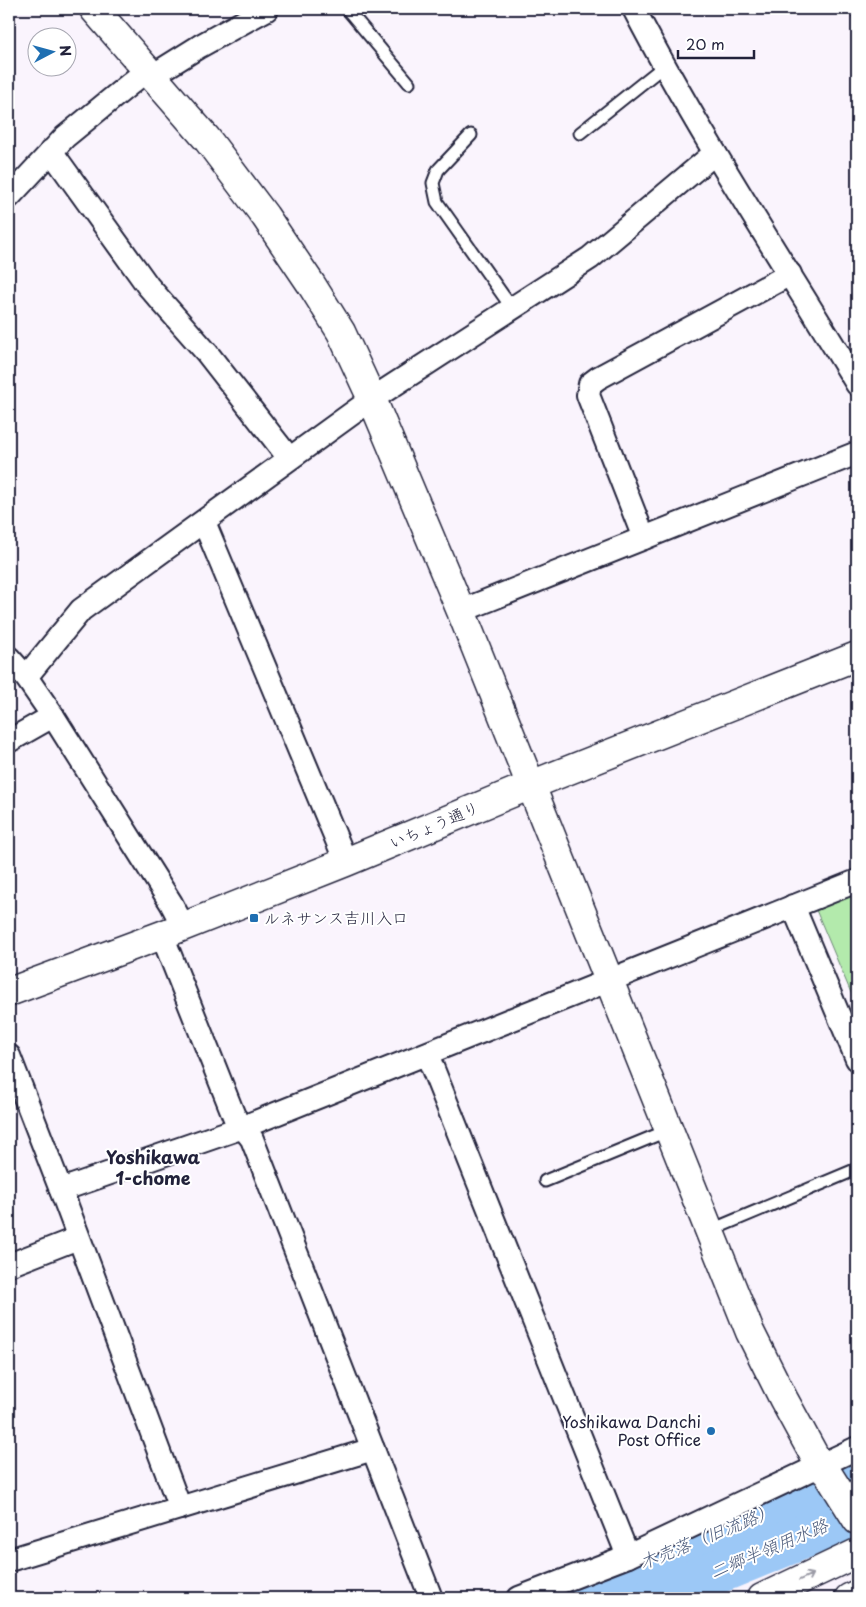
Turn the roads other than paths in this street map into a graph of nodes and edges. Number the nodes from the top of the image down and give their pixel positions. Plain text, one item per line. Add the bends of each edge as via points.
1 (94, 9) edge
2 (267, 9) edge
3 (347, 9) edge
4 (634, 9) edge
5 (664, 66) junction
6 (149, 73) junction
7 (409, 83) dead end
8 (580, 133) dead end
9 (470, 135) dead end
10 (51, 151) junction
11 (715, 154) junction
12 (9, 197) edge
13 (790, 274) junction
14 (512, 308) junction
15 (857, 384) edge
16 (372, 398) junction
17 (857, 453) edge
18 (289, 458) junction
19 (204, 522) junction
20 (644, 538) junction
21 (461, 610) junction
22 (857, 656) edge
23 (9, 658) edge
24 (26, 676) junction
25 (53, 716) junction
26 (9, 741) edge
27 (531, 785) junction
28 (346, 862) junction
29 (857, 881) edge
30 (793, 906) junction
31 (172, 931) junction
32 (609, 982) junction
33 (9, 992) edge
34 (427, 1054) junction
35 (9, 1056) edge
36 (857, 1059) edge
37 (243, 1127) junction
38 (669, 1130) junction
39 (857, 1169) edge
40 (545, 1181) dead end
41 (61, 1190) junction
42 (709, 1231) junction
43 (78, 1238) junction
44 (9, 1265) edge
45 (857, 1448) edge
46 (372, 1449) junction
47 (824, 1470) junction
48 (180, 1508) junction
49 (857, 1520) edge
50 (857, 1553) edge
51 (628, 1556) junction
52 (9, 1560) edge
53 (857, 1594) edge
54 (431, 1598) edge
55 (519, 1598) edge
56 (762, 1598) edge
57 (849, 1598) edge

1 - 6 street
2 - 6 street
3 - 7 lane
4 - 5 street
5 - 8 lane
5 - 11 street
6 - 10 street via 64,137
6 - 16 street via 213,146 265,216 342,332
9 - 14 lane via 438,170 433,183 437,202
10 - 12 street
10 - 18 street via 148,286 207,353
11 - 13 street
11 - 14 street via 590,258
13 - 15 street
13 - 20 street via 590,384 588,395
14 - 16 street
16 - 18 street
16 - 21 street
17 - 20 street
18 - 19 street
19 - 24 street via 81,610
19 - 28 street
20 - 21 street
21 - 27 street
22 - 27 street, いちょう通り
23 - 24 street
24 - 25 street
25 - 26 street
25 - 31 street via 171,903
27 - 28 street, いちょう通り
27 - 32 street
28 - 31 street, いちょう通り
29 - 30 street
30 - 32 street
30 - 36 street
31 - 33 street, いちょう通り
31 - 37 street via 234,1116
32 - 34 street
32 - 38 street
34 - 37 street
34 - 51 street
35 - 41 street
37 - 41 street
37 - 46 street via 252,1139
38 - 40 lane
38 - 42 street
39 - 42 lane
41 - 43 street
42 - 47 street via 750,1332
43 - 44 street
43 - 48 street
45 - 47 street
46 - 48 street
46 - 54 street
47 - 49 street
47 - 51 street
48 - 52 street
56 -> 50 street
51 - 55 street
53 - 57 street

